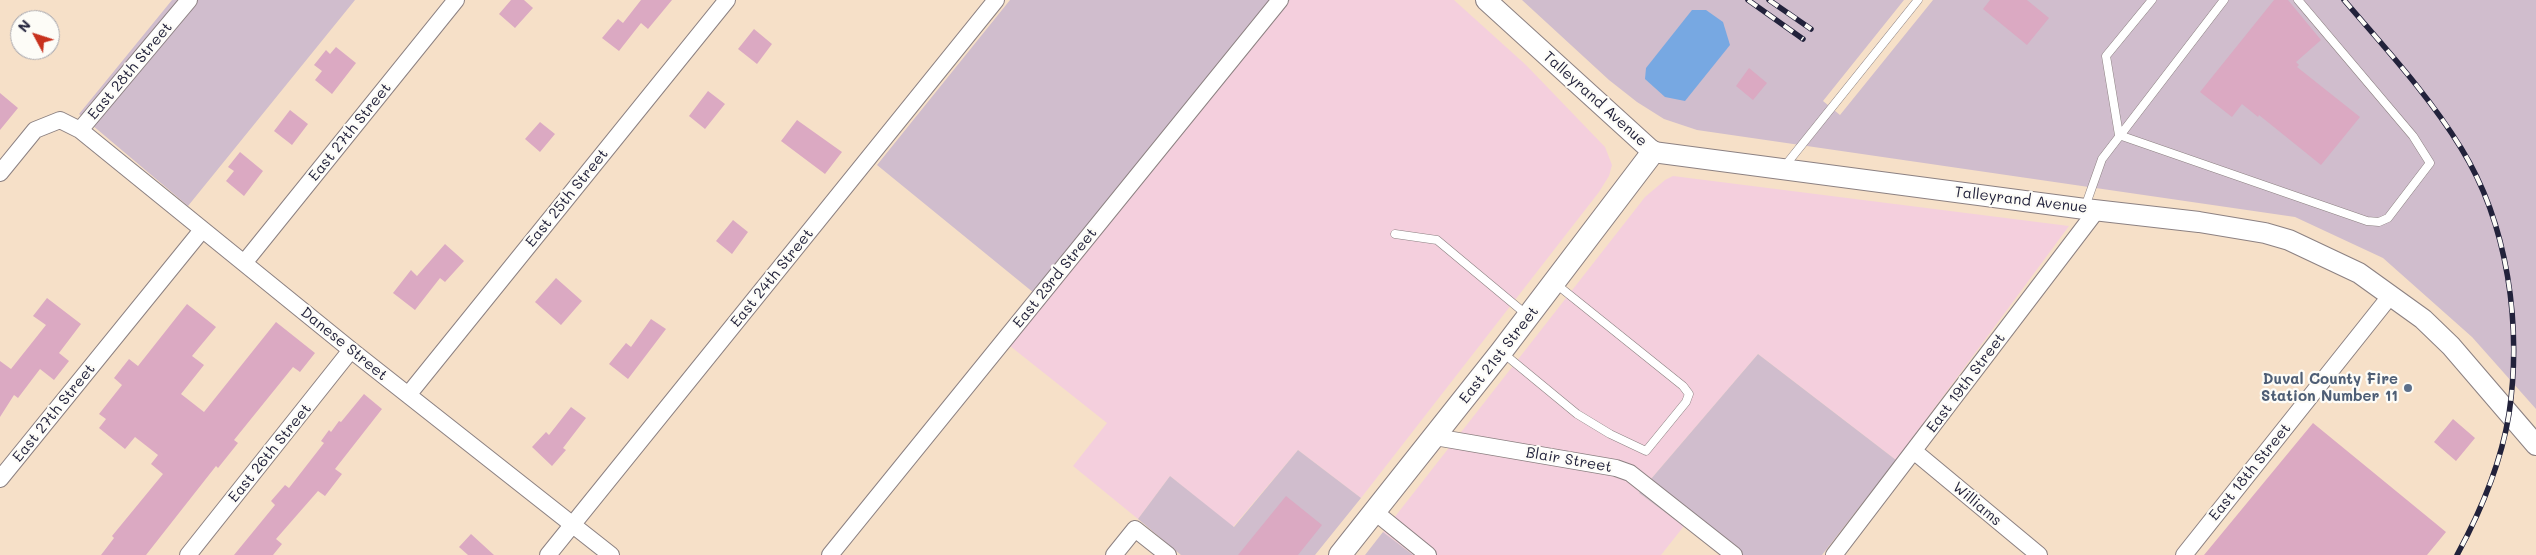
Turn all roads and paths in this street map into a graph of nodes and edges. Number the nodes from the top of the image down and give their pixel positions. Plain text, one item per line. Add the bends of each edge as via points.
1 (190, 0) edge
2 (456, 0) edge
3 (726, 0) edge
4 (996, 0) edge
5 (1280, 0) edge
6 (1486, 0) edge
7 (1918, 0) edge
8 (2152, 0) edge
9 (2224, 0) edge
10 (2298, 0) edge
11 (80, 130) junction
12 (2118, 135) junction
13 (1653, 152) junction
14 (1782, 168) junction
15 (0, 173) edge
16 (2091, 210) junction
17 (202, 230) junction
18 (1395, 234) dead end
19 (244, 263) junction
20 (1554, 282) junction
21 (2391, 295) junction
22 (1529, 316) junction
23 (352, 350) junction
24 (1501, 352) junction
25 (408, 395) junction
26 (1435, 437) junction
27 (2536, 445) edge
28 (1914, 452) junction
29 (0, 479) edge
30 (1375, 512) junction
31 (572, 524) junction
32 (188, 555) edge
33 (548, 555) edge
34 (611, 555) edge
35 (830, 555) edge
36 (1114, 555) edge
37 (1168, 555) edge
38 (1340, 555) edge
39 (1428, 555) edge
40 (1734, 555) edge
41 (1834, 555) edge
42 (2038, 555) edge
43 (2184, 555) edge

1 - 11 street, East 28th Street
2 - 19 street, East 27th Street
3 - 25 street, East 25th Street
4 - 31 street, East 24th Street
5 - 35 street, East 23rd Street
6 - 13 street, Talleyrand Avenue
7 - 14 lane
8 - 12 lane via 2106,56
9 - 12 lane
10 - 12 lane via 2413,136 2430,163 2388,218 2379,222 2367,221
11 - 15 street, East 28th Street via 60,120 35,130
11 - 17 street, Danese Street
12 - 16 lane via 2102,159
13 - 14 street, Talleyrand Avenue
13 - 20 main road, East 21st Street
14 - 16 street, Talleyrand Avenue
16 - 21 street, Talleyrand Avenue via 2265,233 2333,259
16 - 28 street, East 19th Street
17 - 19 street, Danese Street
17 - 29 street, East 27th Street
18 - 22 lane via 1437,240
19 - 23 street, Danese Street
20 - 22 main road, East 21st Street
20 - 24 lane via 1683,386 1689,394 1686,402 1646,450 1577,414
21 - 27 street, Talleyrand Avenue via 2451,346
21 - 43 street, East 18th Street
22 - 24 main road, East 21st Street
23 - 25 street, Danese Street
23 - 32 street, East 26th Street
24 - 26 main road, East 21st Street
25 - 31 street, Danese Street
26 - 30 main road, East 21st Street
26 - 40 street, Blair Street via 1630,473
28 - 41 street, East 19th Street
28 - 42 street, Williams
30 - 38 main road, East 21st Street
30 - 39 street
31 - 33 street, East 24th Street
31 - 34 street, Danese Street
36 - 37 street via 1135,529

